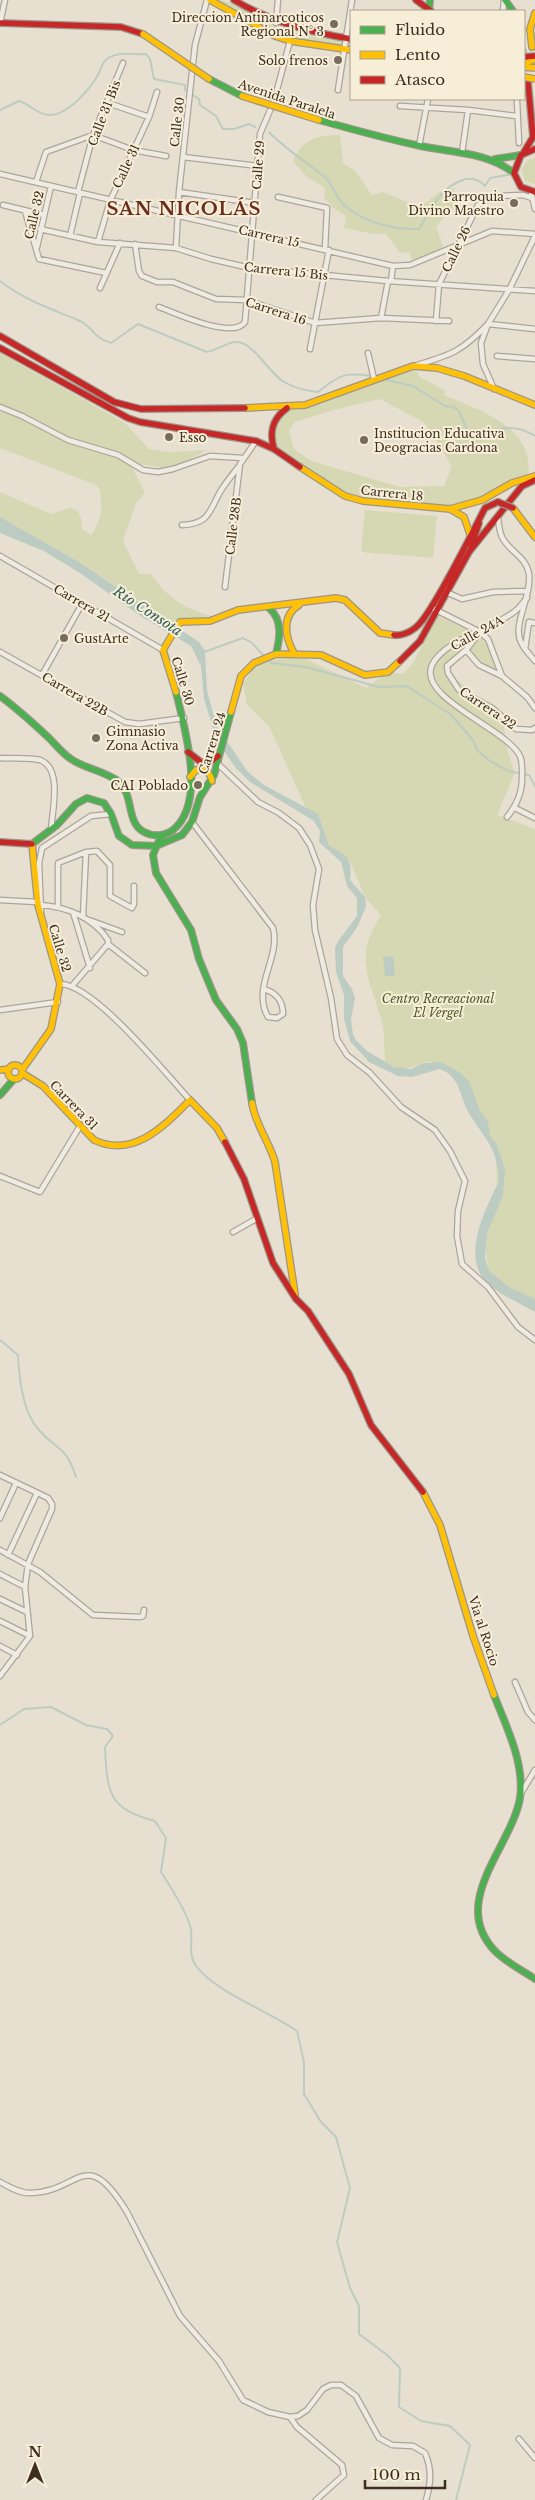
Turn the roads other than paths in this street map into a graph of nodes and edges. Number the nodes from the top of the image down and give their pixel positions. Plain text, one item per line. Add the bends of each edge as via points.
1 (5, 0) edge
2 (209, 0) edge
3 (234, 0) edge
4 (278, 0) edge
5 (416, 0) edge
6 (504, 0) edge
7 (1, 9) edge
8 (429, 10) edge
9 (512, 10) edge
10 (535, 13) edge
11 (0, 23) edge
12 (276, 23) junction
13 (350, 26) edge
14 (349, 39) edge
15 (290, 41) junction
16 (532, 47) dead end
17 (348, 50) edge
18 (123, 63) dead end
19 (526, 79) edge
20 (535, 79) edge
21 (338, 90) dead end
22 (157, 92) dead end
23 (428, 100) edge
24 (517, 101) dead end
25 (108, 103) junction
26 (400, 106) dead end
27 (427, 107) junction
28 (468, 110) junction
29 (516, 116) junction
30 (149, 117) junction
31 (93, 135) junction
32 (519, 144) dead end
33 (419, 146) junction
34 (134, 150) junction
35 (535, 150) edge
36 (462, 153) junction
37 (523, 154) junction
38 (166, 156) dead end
39 (183, 157) junction
40 (493, 159) junction
41 (258, 166) junction
42 (514, 172) junction
43 (0, 174) edge
44 (36, 182) junction
45 (51, 186) junction
46 (179, 192) junction
47 (79, 193) junction
48 (533, 194) edge
49 (278, 197) dead end
50 (110, 200) junction
51 (255, 203) junction
52 (3, 205) dead end
53 (535, 209) edge
54 (26, 211) junction
55 (178, 214) junction
56 (44, 215) junction
57 (40, 229) junction
58 (252, 233) junction
59 (535, 235) edge
60 (70, 236) junction
61 (98, 242) junction
62 (120, 243) junction
63 (135, 244) junction
64 (457, 246) junction
65 (176, 248) junction
66 (36, 249) junction
67 (327, 250) junction
68 (393, 266) junction
69 (250, 268) junction
70 (106, 273) junction
71 (324, 275) junction
72 (389, 281) junction
73 (439, 284) junction
74 (100, 288) dead end
75 (509, 290) junction
76 (535, 291) edge
77 (246, 300) junction
78 (159, 307) dead end
79 (381, 318) junction
80 (436, 321) junction
81 (449, 321) dead end
82 (315, 323) junction
83 (488, 324) junction
84 (535, 329) edge
85 (0, 336) edge
86 (0, 348) edge
87 (310, 349) dead end
88 (368, 352) dead end
89 (497, 356) dead end
90 (535, 359) edge
91 (413, 366) junction
92 (374, 379) junction
93 (494, 389) junction
94 (535, 406) edge
95 (0, 407) edge
96 (288, 407) junction
97 (256, 441) junction
98 (274, 449) junction
99 (243, 458) junction
100 (240, 464) junction
101 (535, 476) edge
102 (535, 480) edge
103 (485, 508) junction
104 (450, 509) junction
105 (498, 518) junction
106 (182, 524) dead end
107 (470, 534) junction
108 (535, 537) edge
109 (469, 552) junction
110 (0, 556) edge
111 (447, 576) junction
112 (224, 587) dead end
113 (528, 591) junction
114 (446, 592) junction
115 (527, 598) junction
116 (302, 603) junction
117 (82, 604) junction
118 (269, 607) junction
119 (434, 608) junction
120 (535, 623) edge
121 (480, 632) junction
122 (525, 649) junction
123 (163, 650) junction
124 (466, 650) junction
125 (0, 652) edge
126 (294, 653) junction
127 (276, 654) junction
128 (535, 661) edge
129 (42, 675) junction
130 (502, 676) junction
131 (0, 696) edge
132 (535, 708) edge
133 (184, 718) junction
134 (535, 728) edge
135 (188, 752) junction
136 (219, 754) junction
137 (0, 758) edge
138 (218, 764) junction
139 (190, 778) junction
140 (212, 781) junction
141 (515, 808) junction
142 (112, 814) junction
143 (507, 817) dead end
144 (535, 818) edge
145 (192, 822) junction
146 (51, 830) junction
147 (164, 835) junction
148 (0, 842) edge
149 (32, 844) junction
150 (156, 846) junction
151 (86, 852) junction
152 (134, 886) dead end
153 (0, 900) edge
154 (39, 904) junction
155 (58, 907) junction
156 (73, 912) junction
157 (86, 918) junction
158 (122, 932) dead end
159 (108, 944) junction
160 (90, 968) junction
161 (145, 973) dead end
162 (60, 984) junction
163 (72, 986) junction
164 (263, 989) junction
165 (58, 1002) junction
166 (0, 1010) edge
167 (0, 1071) edge
168 (20, 1071) junction
169 (10, 1074) junction
170 (2, 1093) edge
171 (190, 1100) junction
172 (80, 1126) junction
173 (0, 1176) edge
174 (256, 1219) junction
175 (232, 1232) dead end
176 (296, 1299) junction
177 (535, 1340) edge
178 (0, 1475) edge
179 (16, 1483) junction
180 (37, 1493) junction
181 (0, 1518) edge
182 (0, 1550) edge
183 (8, 1555) junction
184 (28, 1564) junction
185 (0, 1574) edge
186 (25, 1587) junction
187 (0, 1599) edge
188 (125, 1610) dead end
189 (144, 1610) dead end
190 (27, 1612) junction
191 (125, 1616) junction
192 (0, 1621) edge
193 (30, 1636) junction
194 (0, 1646) edge
195 (17, 1655) junction
196 (2, 1670) edge
197 (0, 1676) edge
198 (515, 1682) dead end
199 (535, 1720) edge
200 (535, 1770) edge
201 (520, 1795) junction
202 (535, 1979) edge
203 (0, 2182) edge
204 (290, 2416) junction
205 (519, 2439) dead end
206 (535, 2458) edge
207 (316, 2500) edge
208 (426, 2500) edge

1 - 7 street
2 - 15 main road via 268,33
2 - 39 street, Calle 30 via 198,30
3 - 12 main road
4 - 12 street
5 - 8 main road
6 - 9 main road
7 - 11 street
10 - 16 main road via 530,29
11 - 33 main road, Avenida Paralela, bridge via 133,29 209,79 242,96
12 - 14 main road via 294,30
13 - 14 street
14 - 17 street
15 - 17 main road
15 - 41 street, Calle 29 via 274,100 260,134
17 - 21 street
18 - 25 street, Calle 31 Bis
19 - 20 main road, bridge
19 - 37 main road via 532,137
22 - 30 street, Calle 31
23 - 27 street
24 - 29 street
25 - 30 street
25 - 31 street, Calle 31 Bis
26 - 27 street
27 - 28 street
27 - 33 street
28 - 29 street
28 - 36 street
29 - 32 street
30 - 34 street, Calle 31
31 - 34 street
31 - 44 street, Calle 32 via 46,152
31 - 47 street, Calle 31 Bis
33 - 36 main road, Avenida Paralela
34 - 38 street
34 - 50 street, Calle 31
35 - 37 main road, Avenida Paralela
36 - 40 main road, Avenida Paralela
37 - 40 main road, Avenida Paralela
37 - 42 main road
39 - 41 street
39 - 46 street, Calle 30
40 - 42 main road, Avenida Paralela
41 - 51 street, Calle 29
42 - 48 main road, Avenida Paralela via 519,184
43 - 44 street, Carrera 15
44 - 45 street, Carrera 15
45 - 47 street, Carrera 15
45 - 56 street, Calle 32
46 - 51 street
46 - 55 street, Calle 30
47 - 50 street, Carrera 15
47 - 60 street, Calle 31 Bis
48 - 53 street
48 - 64 street, Calle 26 via 495,196 478,205
49 - 67 street via 327,208
50 - 55 street, Carrera 15
50 - 61 street, Calle 31
51 - 58 street, Calle 29
52 - 54 street
54 - 56 street
54 - 66 street
55 - 58 street, Carrera 15
55 - 65 street, Calle 30
56 - 57 street, Calle 32
57 - 60 street, Carrera 15 Bis
57 - 66 street, Calle 32
58 - 67 street, Carrera 15
58 - 69 street, Calle 29
59 - 64 street, Carrera 15 via 492,231
59 - 75 street
60 - 61 street, Carrera 15 Bis
61 - 62 street, Carrera 15 Bis
62 - 63 street, Carrera 15 Bis
62 - 70 street
63 - 65 street, Carrera 15 Bis
63 - 77 street, Carrera 16 via 142,276 157,282 173,282 216,299
64 - 68 street, Carrera 15 via 410,266
64 - 73 street, Calle 26
65 - 69 street, Carrera 15 Bis
66 - 70 street via 40,259
67 - 68 street, Carrera 15
67 - 71 street
68 - 72 street
69 - 71 street, Carrera 15 Bis
69 - 77 street, Calle 29
70 - 74 street
71 - 72 street, Carrera 15 Bis
71 - 82 street
72 - 73 street, Carrera 15 Bis
72 - 79 street
73 - 75 street, Carrera 15 Bis
73 - 80 street, Calle 26
75 - 76 street, Carrera 15 Bis
75 - 83 street
77 - 78 street, Calle 29 via 245,322 240,326 212,328
77 - 82 street, Carrera 16
79 - 80 street, Carrera 16
79 - 82 street, Carrera 16
80 - 81 street, Carrera 16
82 - 87 street
83 - 84 street
83 - 91 street via 467,346 448,356
83 - 93 street via 481,343 481,358
85 - 96 main road via 114,402 130,408
86 - 97 main road, Carrera 18 via 128,418
88 - 92 street
89 - 90 street
91 - 92 main road
91 - 93 main road via 437,368
92 - 96 main road via 334,396
93 - 94 main road
95 - 99 street via 68,440 118,455 143,470 173,469 210,456
96 - 98 main road via 280,413 271,430
97 - 98 main road, Carrera 18
97 - 99 street, Calle 28B
98 - 104 main road, Carrera 18 via 345,496 363,501
99 - 100 street, Calle 28B
100 - 106 street, Calle 28B via 219,493 210,515 195,524
100 - 112 street, Calle 28B
101 - 104 main road, Carrera 18 via 512,483 482,500
102 - 105 main road via 522,486
103 - 107 main road
103 - 108 main road, bridge via 495,503 513,508
103 - 109 main road
104 - 107 main road via 464,517
105 - 109 main road
105 - 113 street via 502,537 526,563
107 - 111 main road
109 - 114 main road
110 - 117 street, Carrera 21
111 - 114 street
111 - 119 main road
113 - 114 street via 493,592 462,599
113 - 115 street
114 - 119 main road
115 - 121 street, Calle 24A via 516,612
115 - 122 street via 518,625 520,641
116 - 118 main road
116 - 119 main road via 327,598 345,600 376,630 389,636 398,636 416,628
116 - 126 main road via 293,608 287,618 287,639
117 - 123 street, Carrera 21
117 - 129 street
118 - 123 main road via 238,610 210,621 180,622
118 - 127 main road via 279,622
119 - 121 street
119 - 126 main road via 420,641 395,667 383,674 366,675 321,655
120 - 122 street via 529,622
121 - 124 street
121 - 130 street via 488,639
121 - 141 street, Calle 24A via 439,655 432,666 431,682 445,698 513,746 520,757 522,785
122 - 128 street
123 - 133 main road, Calle 30
124 - 130 street via 479,665
124 - 134 street, Carrera 22 via 447,666 459,690 492,708 516,728
125 - 129 street, Carrera 22B
126 - 127 main road
127 - 136 main road, Carrera 24 via 254,663 241,676
129 - 133 street, Carrera 22B via 125,722 139,724
130 - 132 street
131 - 147 main road via 28,717 71,759 119,782 126,788 138,827 144,832
133 - 135 main road, Carrera 24
135 - 136 main road via 201,763 215,760
135 - 139 main road, Carrera 24
136 - 138 main road, Carrera 24
137 - 146 street via 40,760 48,766 54,776
138 - 140 main road, Carrera 24
138 - 177 street via 258,802 299,828 310,845 319,869 313,906 315,930 332,998 338,1039 347,1055 370,1073 401,1107 435,1130 450,1151 465,1181 458,1211 457,1236 462,1264 488,1287 518,1327
139 - 140 main road via 200,768 209,772
139 - 147 main road, Carrera 24 via 185,818 176,830
140 - 145 main road, Carrera 24 via 200,797
141 - 143 street
141 - 144 street
142 - 146 main road via 100,800 77,801
142 - 150 main road, Carrera 24 via 125,841 132,845
142 - 154 street via 91,816 42,848
145 - 150 main road, Carrera 24 via 182,835
145 - 164 street via 273,928 274,939
146 - 149 main road
147 - 150 main road, Carrera 24
148 - 149 main road
149 - 154 main road, Calle 32
150 - 176 main road via 153,854 156,873 191,930 216,1000 243,1043 254,1116 275,1162
151 - 152 street via 97,851 110,865 110,896 113,899 132,908
151 - 155 street via 58,863
151 - 157 street
153 - 154 street
154 - 155 street
154 - 162 main road, Calle 32
155 - 156 street
156 - 157 street
156 - 160 street
157 - 158 street
157 - 159 street via 105,936
159 - 160 street
159 - 161 street
160 - 163 street
162 - 163 street
162 - 165 main road, Calle 32
163 - 171 street via 116,1019
164 - 164 street via 264,1011 268,1017 277,1018 283,1014 283,1006 277,995
165 - 166 street
165 - 168 main road, Calle 32 via 51,1028
167 - 169 main road
168 - 169 main road
168 - 169 main road
168 - 172 main road, Carrera 31 via 60,1102
169 - 170 main road
171 - 172 main road, Carrera 31 via 150,1138 136,1143 105,1145 94,1140
171 - 174 main road, Via al Rocio via 217,1128 244,1179
172 - 173 street via 40,1192
174 - 175 street
174 - 176 main road, Via al Rocio via 273,1263
176 - 201 main road, Via al Rocio via 308,1311 349,1374 371,1425 416,1482 434,1512 473,1636 517,1757
178 - 179 street
179 - 180 street
179 - 181 street
180 - 183 street
180 - 184 street via 48,1498 52,1509
182 - 183 street
183 - 184 street
184 - 186 street
184 - 191 street via 93,1615
185 - 186 street
186 - 190 street
187 - 190 street
188 - 191 street
189 - 191 street via 143,1616
190 - 193 street
192 - 193 street
193 - 195 street
194 - 195 street
195 - 196 street
196 - 197 street
198 - 199 street
200 - 201 street
201 - 202 main road, Via al Rocio via 517,1811 482,1883 478,1908 485,1937 495,1950
203 - 204 street via 28,2193 88,2175 106,2184 127,2212 180,2316 219,2361 244,2400 268,2412
204 - 207 street via 297,2427 342,2465 344,2471 344,2475
204 - 208 street via 298,2416 307,2410 323,2389 331,2385 352,2391 379,2438 392,2444 413,2446 425,2453 431,2473
205 - 206 street

